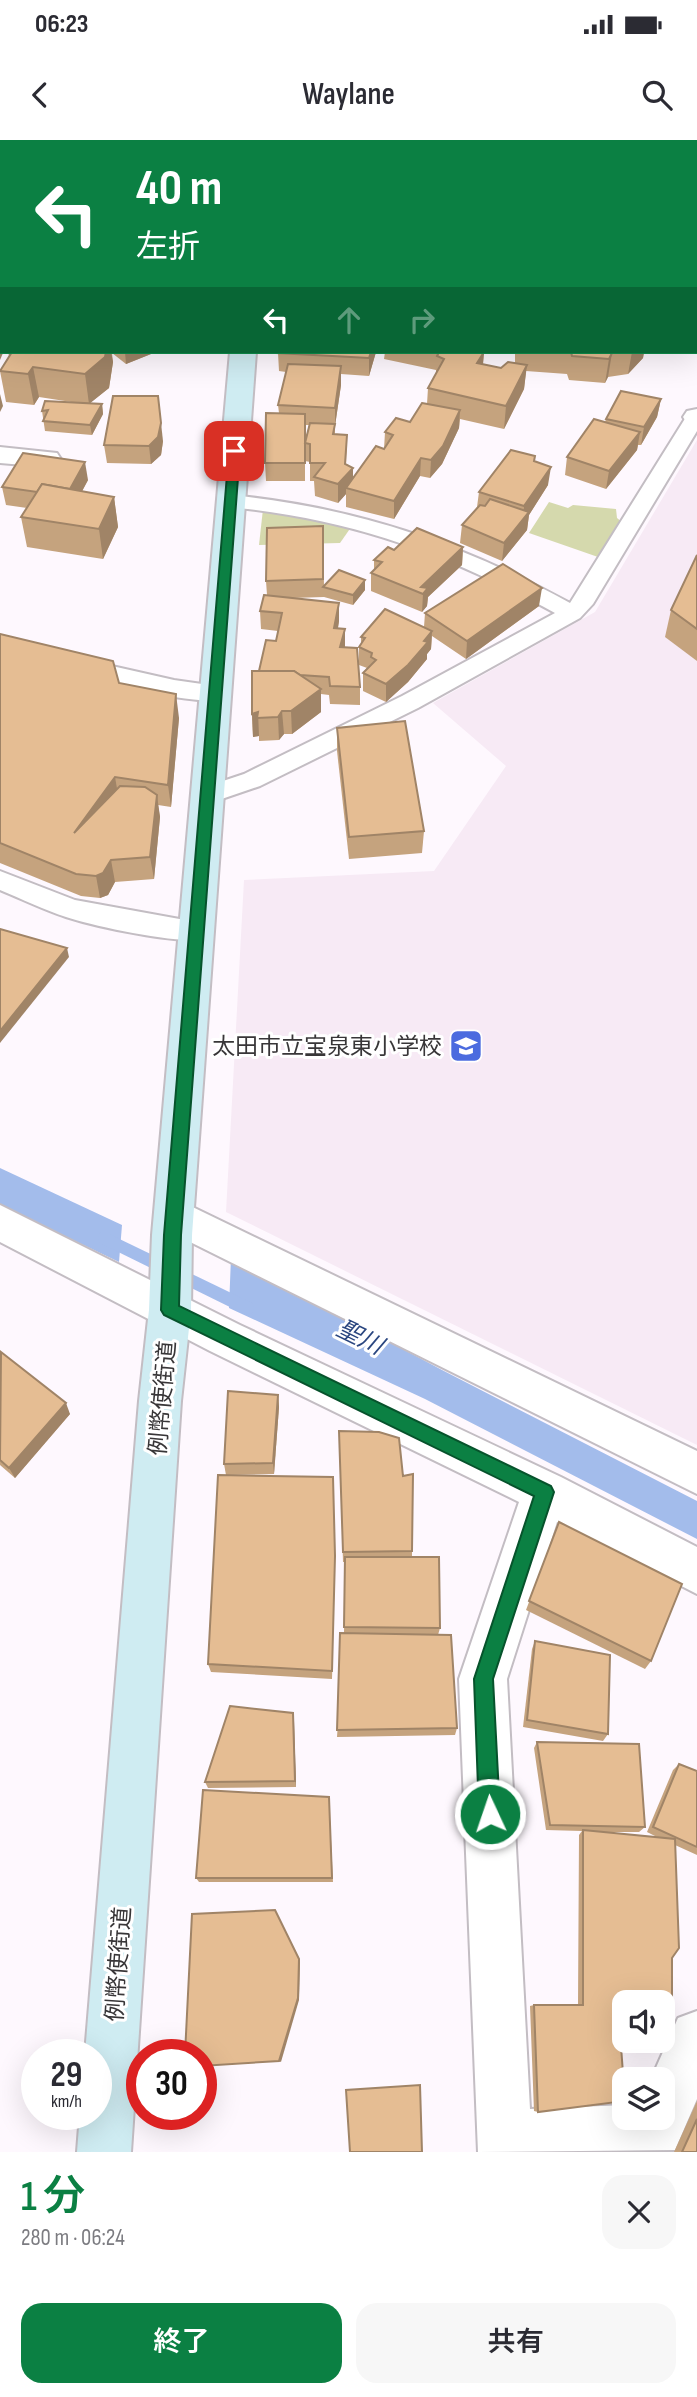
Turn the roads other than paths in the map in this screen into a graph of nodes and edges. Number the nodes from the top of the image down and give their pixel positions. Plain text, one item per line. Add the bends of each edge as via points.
1 (243, 354) edge
2 (697, 417) edge
3 (0, 455) edge
4 (47, 459) edge
5 (230, 501) junction
6 (572, 613) junction
7 (53, 660) edge
8 (215, 693) junction
9 (207, 795) junction
10 (0, 880) edge
11 (198, 931) junction
12 (0, 1223) edge
13 (173, 1225) junction
14 (169, 1302) junction
15 (697, 1473) edge
16 (545, 1492) junction
17 (697, 1571) edge
18 (697, 2037) edge
19 (675, 2088) edge
20 (656, 2130) edge
21 (505, 2144) edge
22 (104, 2152) edge

1 - 5 main road, 例幣使街道
2 - 6 lane via 582,604
3 - 4 street
5 - 6 lane via 312,509 405,534 503,575
5 - 8 main road, 例幣使街道
6 - 9 lane via 398,708 252,780
7 - 8 lane
8 - 9 main road, 例幣使街道
9 - 11 main road, 例幣使街道
10 - 11 lane via 71,909
11 - 13 main road, 例幣使街道
12 - 14 street
13 - 14 main road, 例幣使街道
13 - 15 street
14 - 16 street
14 - 22 main road, 例幣使街道
16 - 17 street
16 - 21 street via 483,1679
18 - 19 street
20 - 21 street

